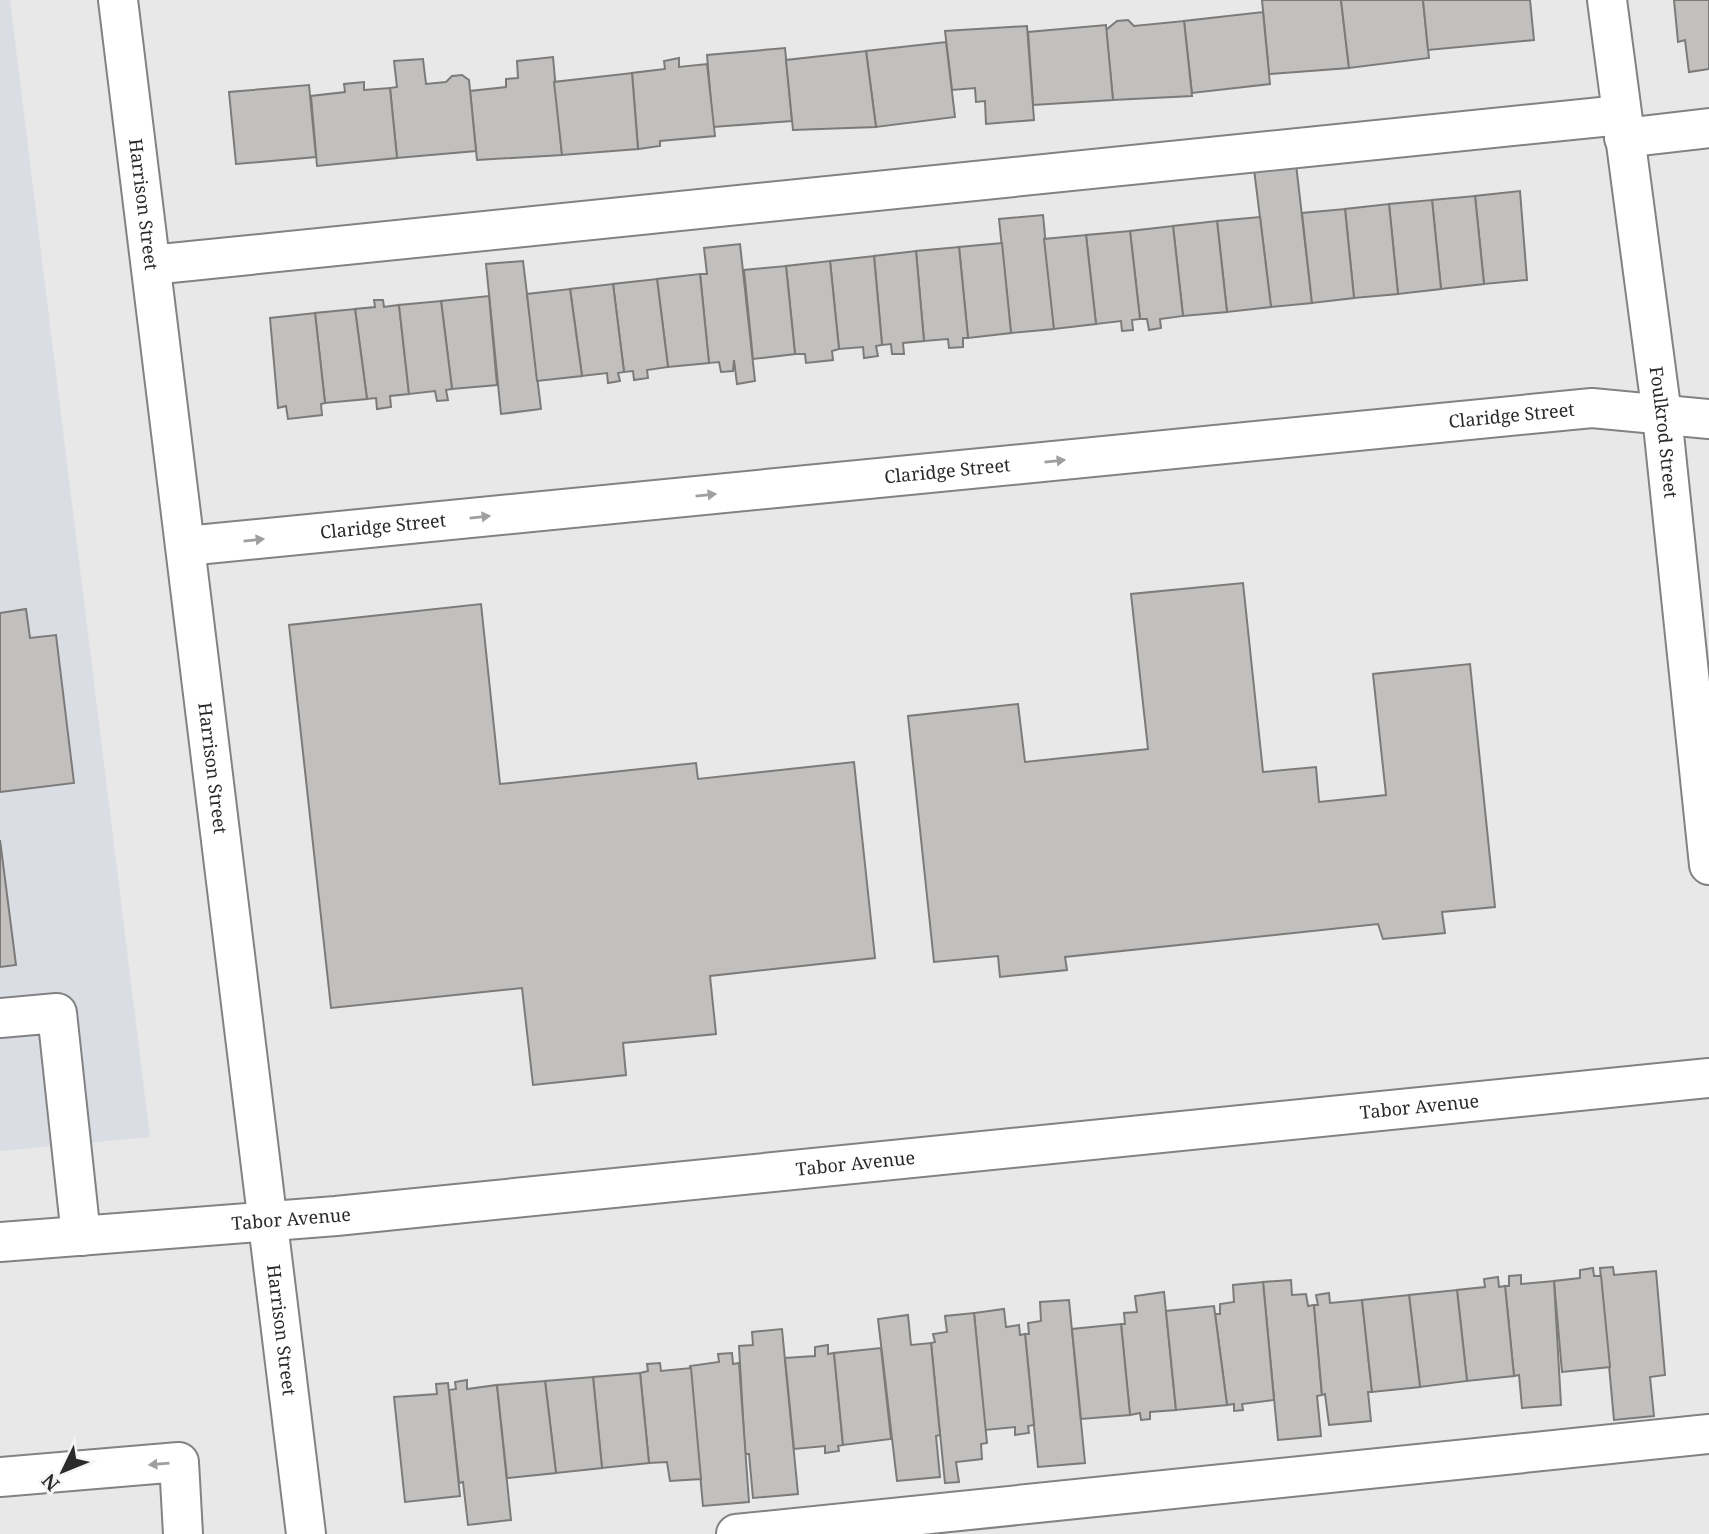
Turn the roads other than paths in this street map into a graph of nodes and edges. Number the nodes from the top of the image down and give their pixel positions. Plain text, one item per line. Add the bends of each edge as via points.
1 (118, 0) edge
2 (1607, 0) edge
3 (1622, 126) junction
4 (1709, 128) edge
5 (151, 265) junction
6 (1662, 415) junction
7 (1709, 419) edge
8 (186, 546) junction
9 (1702, 744) edge
10 (1709, 865) edge
11 (0, 1018) edge
12 (1709, 1078) edge
13 (268, 1222) junction
14 (81, 1236) junction
15 (0, 1242) edge
16 (1709, 1434) edge
17 (0, 1477) edge
18 (183, 1534) edge
19 (306, 1534) edge
20 (736, 1534) edge

1 - 5 street, Harrison Street
2 - 3 street, Foulkrod Street
3 - 4 street
3 - 5 street
3 - 6 street, Foulkrod Street
5 - 8 street, Harrison Street
6 - 7 street, Claridge Street
8 -> 6 street, Claridge Street via 1578,409
6 - 9 street, Foulkrod Street
8 - 13 street, Harrison Street
9 - 10 street, Foulkrod Street
11 - 14 street via 57,1013
12 - 13 street, Tabor Avenue
13 - 14 street, Tabor Avenue
13 - 19 street, Harrison Street
14 - 15 street, Tabor Avenue
16 - 20 street
18 -> 17 street via 179,1462

